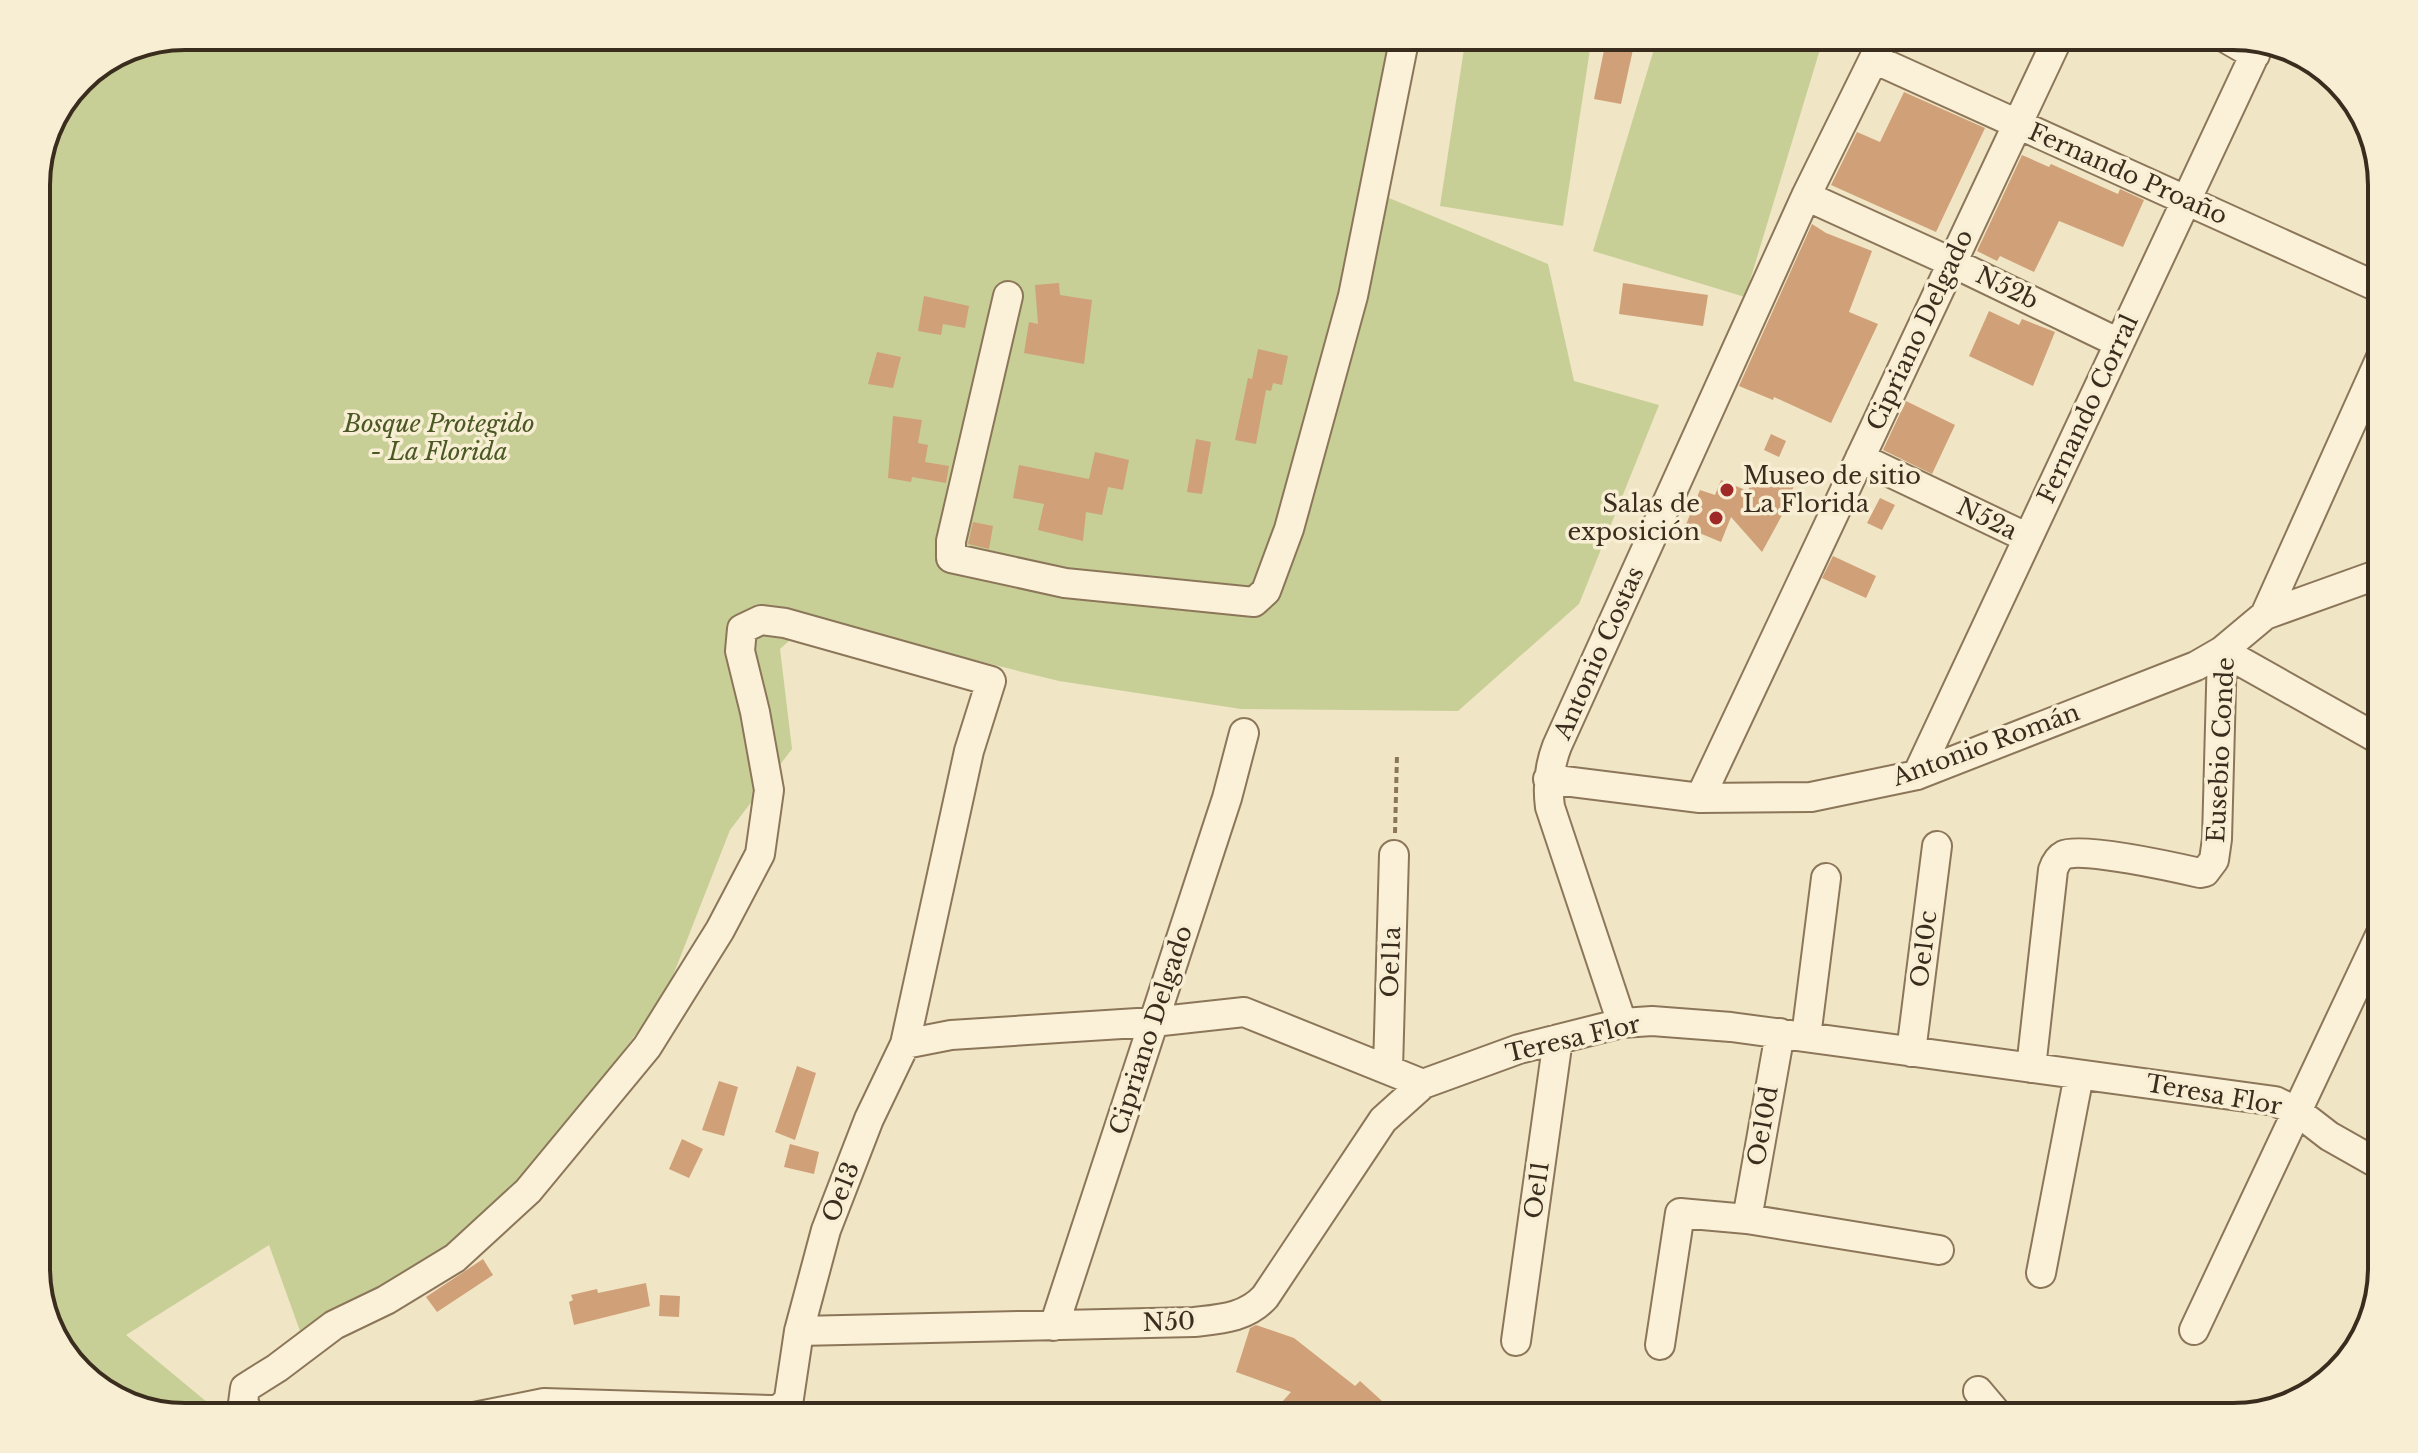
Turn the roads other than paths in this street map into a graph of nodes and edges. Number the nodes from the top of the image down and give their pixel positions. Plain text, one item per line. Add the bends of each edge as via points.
1 (1402, 50) edge
2 (1879, 50) edge
3 (1884, 50) edge
4 (2052, 50) edge
5 (2256, 52) edge
6 (2018, 124) junction
7 (1806, 196) junction
8 (2188, 200) junction
9 (1951, 262) junction
10 (2368, 283) edge
11 (1008, 296) dead end
12 (2119, 343) junction
13 (2368, 386) edge
14 (1860, 458) junction
15 (2028, 538) junction
16 (2368, 578) edge
17 (2265, 615) junction
18 (2222, 651) junction
19 (1244, 733) dead end
20 (2368, 733) edge
21 (1917, 775) junction
22 (1548, 779) junction
23 (1700, 798) junction
24 (1937, 846) dead end
25 (1394, 855) road end
26 (1826, 878) dead end
27 (2368, 961) edge
28 (1153, 1022) junction
29 (1622, 1023) junction
30 (1793, 1035) junction
31 (1558, 1039) junction
32 (905, 1044) junction
33 (1911, 1052) junction
34 (2031, 1068) junction
35 (1388, 1069) junction
36 (2079, 1075) junction
37 (1423, 1084) junction
38 (2298, 1112) junction
39 (2368, 1158) edge
40 (1747, 1219) junction
41 (1939, 1250) dead end
42 (2041, 1273) dead end
43 (1054, 1326) junction
44 (2194, 1330) dead end
45 (799, 1331) junction
46 (1516, 1341) dead end
47 (1660, 1345) dead end
48 (1978, 1391) dead end
49 (243, 1403) edge
50 (784, 1403) edge
51 (1988, 1403) edge

1 - 11 street via 1353,296 1289,529 1266,591 1254,602 1065,583 951,558
2 - 7 street, Antonio Costas
3 - 6 street, Fernando Proaño
4 - 6 street, Cipriano Delgado
5 - 8 street, Fernando Corral
6 - 8 street, Fernando Proaño
6 - 9 street, Cipriano Delgado
7 - 9 street, N52b
7 - 22 street, Antonio Costas via 1557,746
8 - 10 street, Fernando Proaño
8 - 12 street, Fernando Corral
9 - 12 street, N52b
9 - 14 street, Cipriano Delgado
12 - 15 street, Fernando Corral
13 - 17 street, Eusebio Conde
14 - 15 street, N52a
14 - 23 street, Cipriano Delgado
15 - 21 street, Fernando Corral
16 - 17 street
17 - 18 street, Eusebio Conde
18 - 20 street
18 - 21 street, Antonio Román via 2196,666
18 - 34 street, Eusebio Conde via 2212,864 2200,873 2088,853 2058,860
19 - 28 street, Cipriano Delgado
21 - 23 street, Antonio Román via 1811,797
22 - 23 street, Antonio Román
22 - 29 street, Antonio Costas via 1550,807
24 - 33 street, Oe10c
25 - 35 street, Oe11a
26 - 30 street, Oe10d
27 - 38 street
28 - 32 street via 951,1035
28 - 35 street via 1244,1012
28 - 43 street, Cipriano Delgado
29 - 30 street, Teresa Flor via 1694,1023
29 - 31 street, Teresa Flor
30 - 33 street, Teresa Flor
30 - 40 street, Oe10d
31 - 37 street, Teresa Flor
31 - 46 street, Oe11
32 - 45 street, Oe13 via 826,1230
32 - 49 street, Oe13 via 969,751 991,681 761,620 742,629 740,651 769,790 760,854 647,1047 528,1191 455,1258 334,1325 245,1388
33 - 34 street, Teresa Flor
34 - 36 street, Teresa Flor
35 - 37 street
36 - 38 street, Teresa Flor via 2275,1101
36 - 42 street
37 - 43 street, N50 via 1383,1120 1252,1309 1194,1322
38 - 39 street, Teresa Flor
38 - 44 street
40 - 41 street
40 - 47 street via 1680,1213
43 - 45 street, N50
45 - 50 street, Oe13
48 - 51 street

